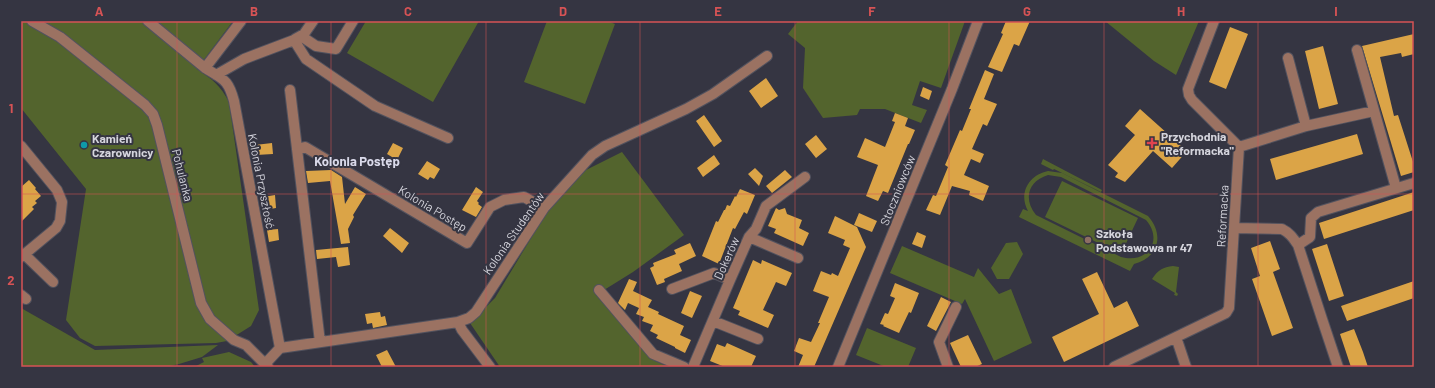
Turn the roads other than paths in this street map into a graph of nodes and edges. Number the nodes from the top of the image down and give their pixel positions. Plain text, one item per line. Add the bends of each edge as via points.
1 (32, 21) edge
2 (148, 21) edge
3 (241, 21) edge
4 (313, 21) edge
5 (353, 21) edge
6 (978, 21) edge
7 (1214, 21) edge
8 (297, 38) junction
9 (1357, 50) dead end
10 (767, 56) dead end
11 (1288, 58) dead end
12 (205, 68) junction
13 (216, 75) junction
14 (290, 90) dead end
15 (1374, 111) junction
16 (1306, 126) junction
17 (448, 138) dead end
18 (21, 146) edge
19 (1239, 147) junction
20 (297, 149) junction
21 (805, 177) dead end
22 (1414, 183) edge
23 (1396, 188) junction
24 (544, 208) junction
25 (1234, 228) junction
26 (749, 237) junction
27 (1298, 245) junction
28 (23, 256) edge
29 (798, 258) dead end
30 (730, 280) junction
31 (53, 282) dead end
32 (672, 289) dead end
33 (599, 290) dead end
34 (956, 307) dead end
35 (713, 321) junction
36 (458, 322) junction
37 (1176, 337) junction
38 (758, 339) dead end
39 (320, 342) junction
40 (280, 348) junction
41 (267, 366) edge
42 (490, 367) edge
43 (684, 367) edge
44 (693, 367) edge
45 (838, 367) edge
46 (948, 367) edge
47 (1114, 367) edge
48 (1186, 367) edge
49 (1338, 367) edge

1 - 41 street, Pohulanka via 60,37 153,114 201,303 210,319 234,340 246,346
2 - 12 street, Kolonia Przyszłość
3 - 12 street
4 - 8 street via 304,34
5 - 8 street via 336,49 316,46
6 - 45 street, Stoczniowców
7 - 19 street via 1188,89 1192,100
8 - 13 street via 244,59
8 - 17 street via 306,59 375,106
9 - 15 street
10 - 24 street, Kolonia Studentów via 686,110 605,146 592,155
11 - 16 street
12 - 13 street, Kolonia Przyszłość
13 - 40 street, Kolonia Przyszłość via 226,82 234,102
14 - 20 street
15 - 16 street
15 - 23 street
16 - 19 street
18 - 28 street via 58,190 62,202 60,221 56,228
19 - 25 street, Reformacka
20 - 24 street, Kolonia Postęp via 305,147 467,243 490,207 504,200 524,196
20 - 39 street
21 - 26 street, Dokerów via 766,206 756,230
22 - 23 street
23 - 27 street via 1318,212 1311,218 1310,237
24 - 36 street, Kolonia Studentów via 476,312
25 - 27 street via 1282,229 1288,232
25 - 37 street, Reformacka via 1229,308 1226,313
26 - 29 street
26 - 30 street, Dokerów
27 - 49 street
28 - 31 street
30 - 32 street via 714,273
30 - 35 street, Dokerów
33 - 43 street via 653,354
34 - 46 street via 939,342
35 - 38 street
35 - 44 street, Dokerów
36 - 39 street, Kolonia Studentów
36 - 42 street
37 - 47 street, Reformacka
37 - 48 street
39 - 40 street, Kolonia Studentów
40 - 41 street

